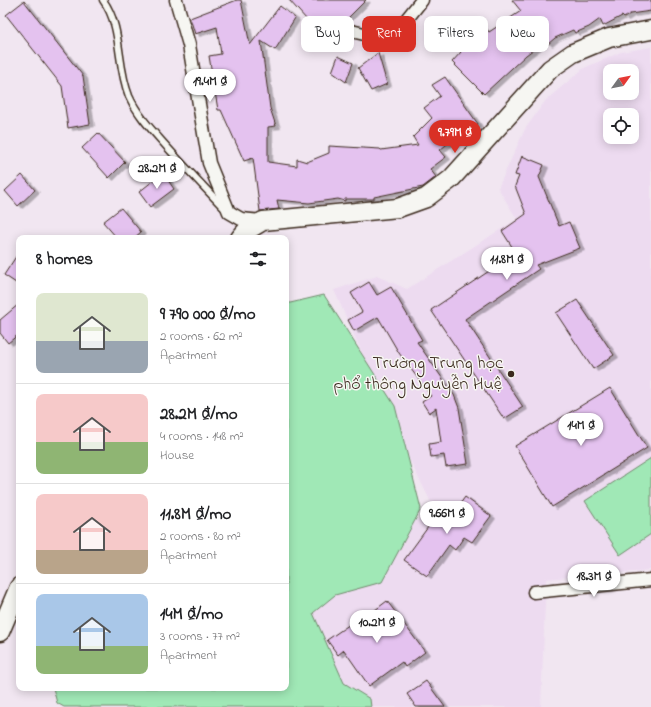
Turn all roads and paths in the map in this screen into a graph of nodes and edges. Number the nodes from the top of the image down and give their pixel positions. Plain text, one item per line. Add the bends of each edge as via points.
1 (103, 0) edge
2 (176, 0) edge
3 (422, 0) edge
4 (651, 30) edge
5 (354, 32) edge
6 (228, 212) junction
7 (263, 221) junction
8 (243, 235) edge
9 (651, 580) edge
10 (534, 592) dead end
11 (16, 594) edge
12 (0, 632) edge

1 - 6 lane via 116,26 120,63 135,108
2 - 6 street via 189,44 209,163
3 - 5 street via 390,40
4 - 7 street via 609,38 573,53 550,70 451,179 426,198 391,209
6 - 7 street via 241,219
7 - 8 street
9 - 10 street
11 - 12 street

